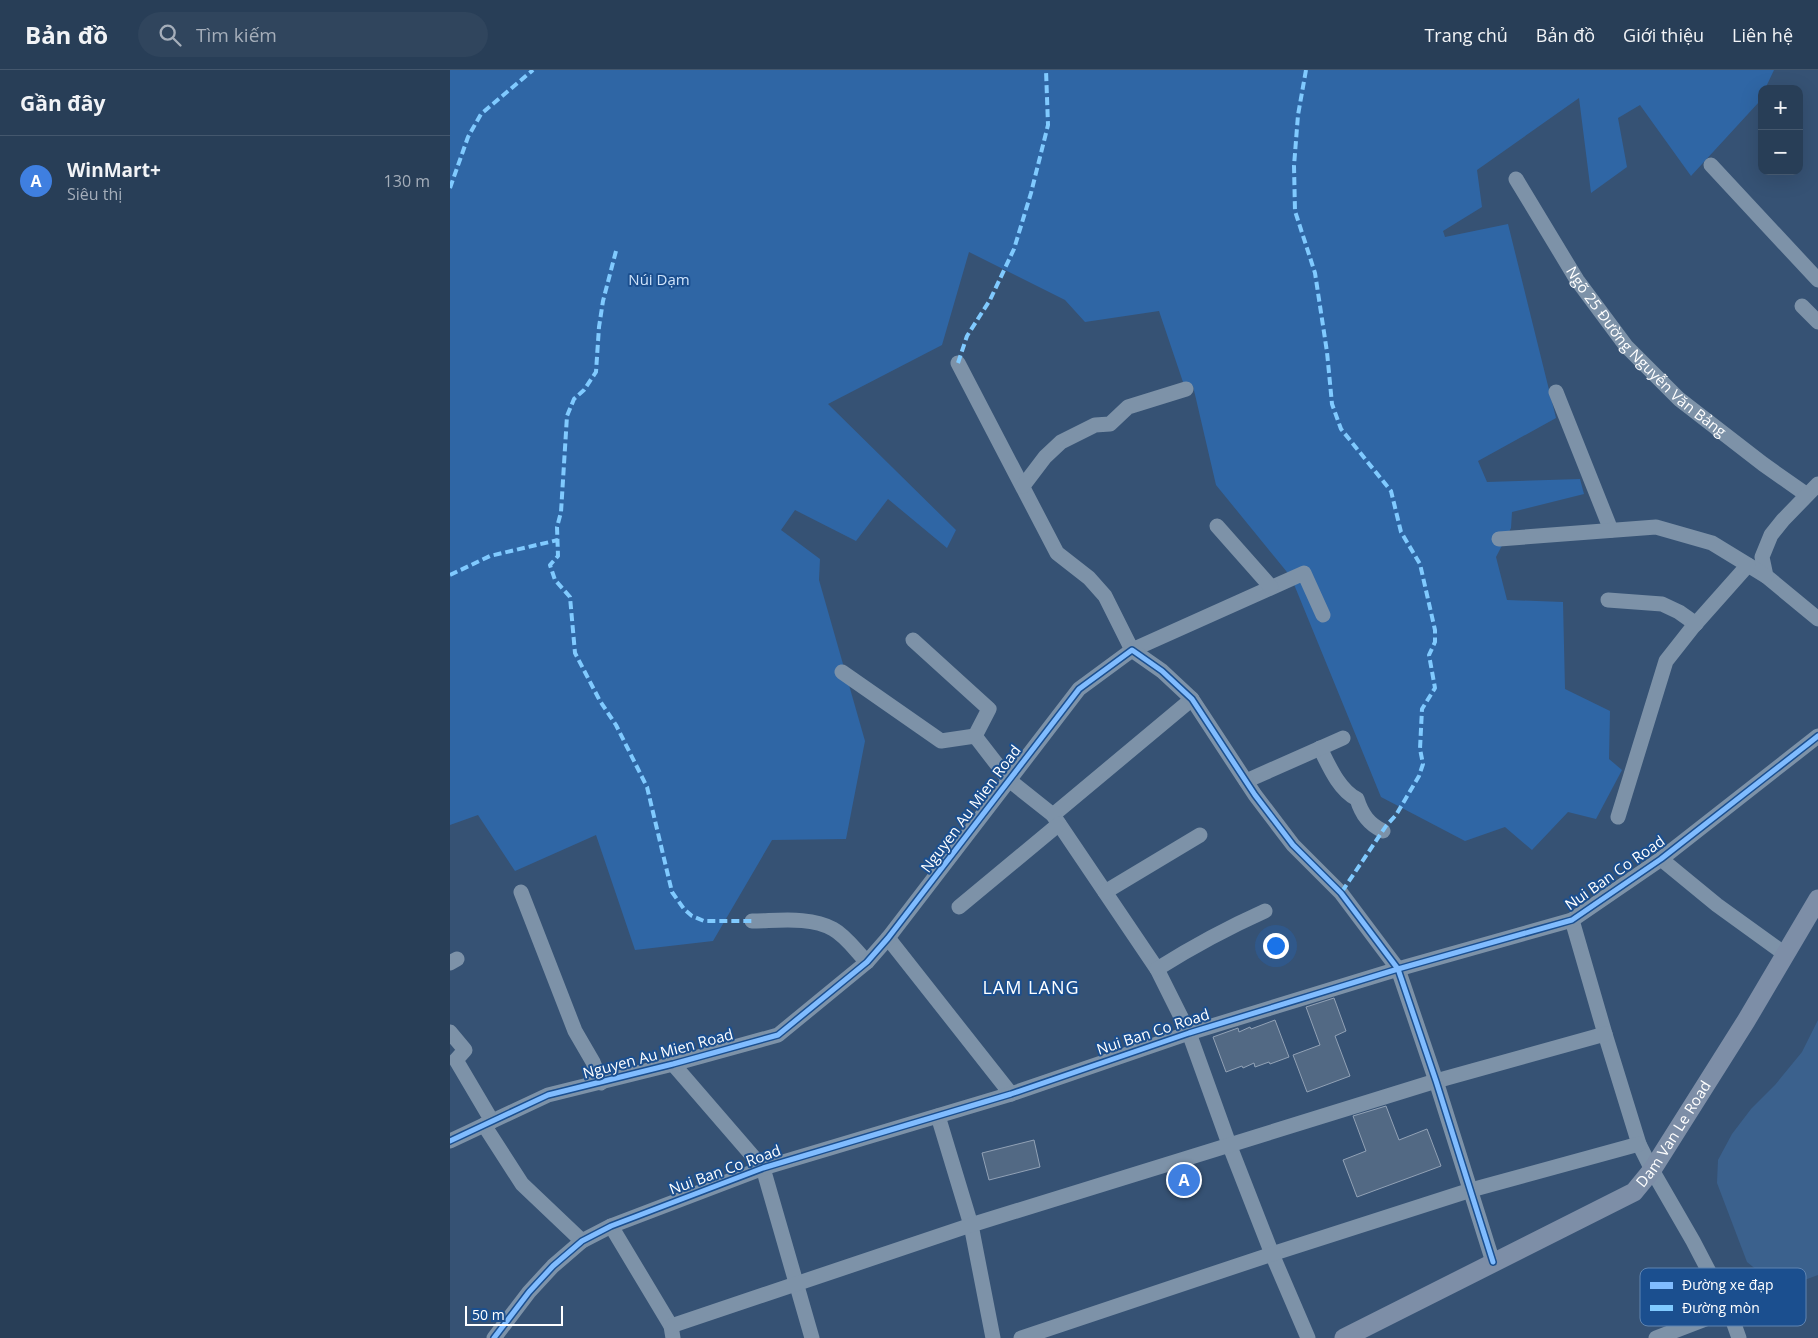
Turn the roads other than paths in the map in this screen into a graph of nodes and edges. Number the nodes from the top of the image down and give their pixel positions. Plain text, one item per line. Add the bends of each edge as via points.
1 (1711, 165) dead end
2 (1516, 179) dead end
3 (1818, 280) edge
4 (1802, 306) dead end
5 (1818, 322) edge
6 (958, 363) dead end
7 (1186, 389) dead end
8 (1556, 392) dead end
9 (1818, 484) edge
10 (1023, 486) junction
11 (1807, 495) junction
12 (1217, 526) dead end
13 (1611, 530) junction
14 (1499, 539) dead end
15 (1748, 565) junction
16 (1766, 576) junction
17 (1271, 587) junction
18 (1608, 600) dead end
19 (1323, 615) dead end
20 (1818, 619) edge
21 (1696, 624) junction
22 (913, 640) dead end
23 (1132, 650) junction
24 (842, 672) dead end
25 (1192, 699) junction
26 (975, 736) junction
27 (1818, 736) edge
28 (1343, 738) dead end
29 (1320, 748) junction
30 (1009, 780) junction
31 (1246, 781) junction
32 (1618, 817) dead end
33 (1056, 820) junction
34 (1383, 831) dead end
35 (1200, 835) dead end
36 (1661, 859) junction
37 (521, 892) dead end
38 (1105, 892) junction
39 (1818, 900) edge
40 (960, 908) dead end
41 (1265, 911) dead end
42 (1572, 920) junction
43 (752, 922) dead end
44 (888, 938) junction
45 (1785, 954) junction
46 (867, 962) junction
47 (1157, 969) junction
48 (1398, 969) junction
49 (450, 1032) edge
50 (1189, 1033) junction
51 (1605, 1034) junction
52 (673, 1064) junction
53 (1436, 1082) junction
54 (600, 1083) junction
55 (1011, 1094) junction
56 (938, 1116) junction
57 (488, 1123) junction
58 (450, 1141) edge
59 (1229, 1144) junction
60 (1639, 1144) junction
61 (763, 1168) junction
62 (1652, 1170) junction
63 (1471, 1190) junction
64 (971, 1225) junction
65 (611, 1226) junction
66 (582, 1241) junction
67 (1272, 1254) junction
68 (1493, 1262) junction
69 (1707, 1268) edge
70 (796, 1285) junction
71 (1687, 1326) edge
72 (1735, 1326) edge
73 (672, 1332) edge
74 (494, 1338) edge
75 (812, 1338) edge
76 (993, 1338) edge
77 (1021, 1338) edge
78 (1308, 1338) edge
79 (1344, 1338) edge
80 (1656, 1338) edge
81 (1739, 1338) edge

1 - 3 street
2 - 11 street, Ngõ 25 Đường Nguyễn Văn Bảng via 1577,280 1626,346 1679,399
4 - 5 street
6 - 10 street
7 - 10 street via 1128,407 1110,424 1095,425 1061,442
8 - 13 street
9 - 11 street
10 - 23 street via 1057,553 1089,578 1105,596
11 - 16 street via 1770,535 1762,558
12 - 17 street
13 - 14 street
13 - 15 street via 1656,527 1712,543
15 - 16 street
15 - 21 street
16 - 20 street
17 - 19 street, Nguyen Au Mien Road via 1304,573
17 - 23 street, Nguyen Au Mien Road
18 - 21 street via 1662,604
21 - 32 street via 1666,661
22 - 26 street via 989,709
23 - 25 street
23 - 30 street, Nguyen Au Mien Road via 1079,689
24 - 26 street via 941,741
25 - 31 street
25 - 33 street
26 - 30 street
27 - 36 street, Nui Ban Co Road
28 - 29 street
29 - 31 street
29 - 34 street via 1336,778 1357,800 1360,810 1372,825
30 - 33 street
30 - 44 street, Nguyen Au Mien Road
31 - 48 street via 1293,845 1341,893
33 - 38 street
33 - 40 street
35 - 38 street
36 - 42 street, Nui Ban Co Road
36 - 45 street
37 - 54 street via 575,1031 593,1062
38 - 47 street
39 - 45 main road, Dam Van Le Road
41 - 47 street via 1203,941
42 - 48 street, Nui Ban Co Road
42 - 51 street
43 - 46 street via 823,924 842,935
44 - 46 street, Nguyen Au Mien Road
44 - 55 street
45 - 62 main road, Dam Van Le Road
46 - 52 street, Nguyen Au Mien Road via 778,1035
47 - 50 street
48 - 50 street, Nui Ban Co Road
48 - 53 street
49 - 57 street via 465,1050 456,1060
50 - 55 street, Nui Ban Co Road
50 - 59 street
51 - 53 street
51 - 60 street
52 - 54 street, Nguyen Au Mien Road
52 - 61 street
53 - 59 street
53 - 63 street
54 - 57 street, Nguyen Au Mien Road via 548,1094
55 - 56 street, Nui Ban Co Road
56 - 61 street, Nui Ban Co Road
56 - 64 street
57 - 58 street, Nguyen Au Mien Road
57 - 66 street via 522,1184
59 - 64 street
59 - 67 street
60 - 62 street
60 - 63 street
61 - 65 street, Nui Ban Co Road
61 - 70 street
62 - 68 main road, Dam Van Le Road via 1634,1192
62 - 69 street
63 - 67 street
63 - 68 street
64 - 70 street
64 - 76 street
65 - 66 street, Nui Ban Co Road
65 - 73 street
66 - 74 street, Nui Ban Co Road via 529,1292
67 - 77 street
67 - 78 street
68 - 79 main road, Dam Van Le Road
70 - 73 street
70 - 75 street
71 - 80 street
72 - 81 street

